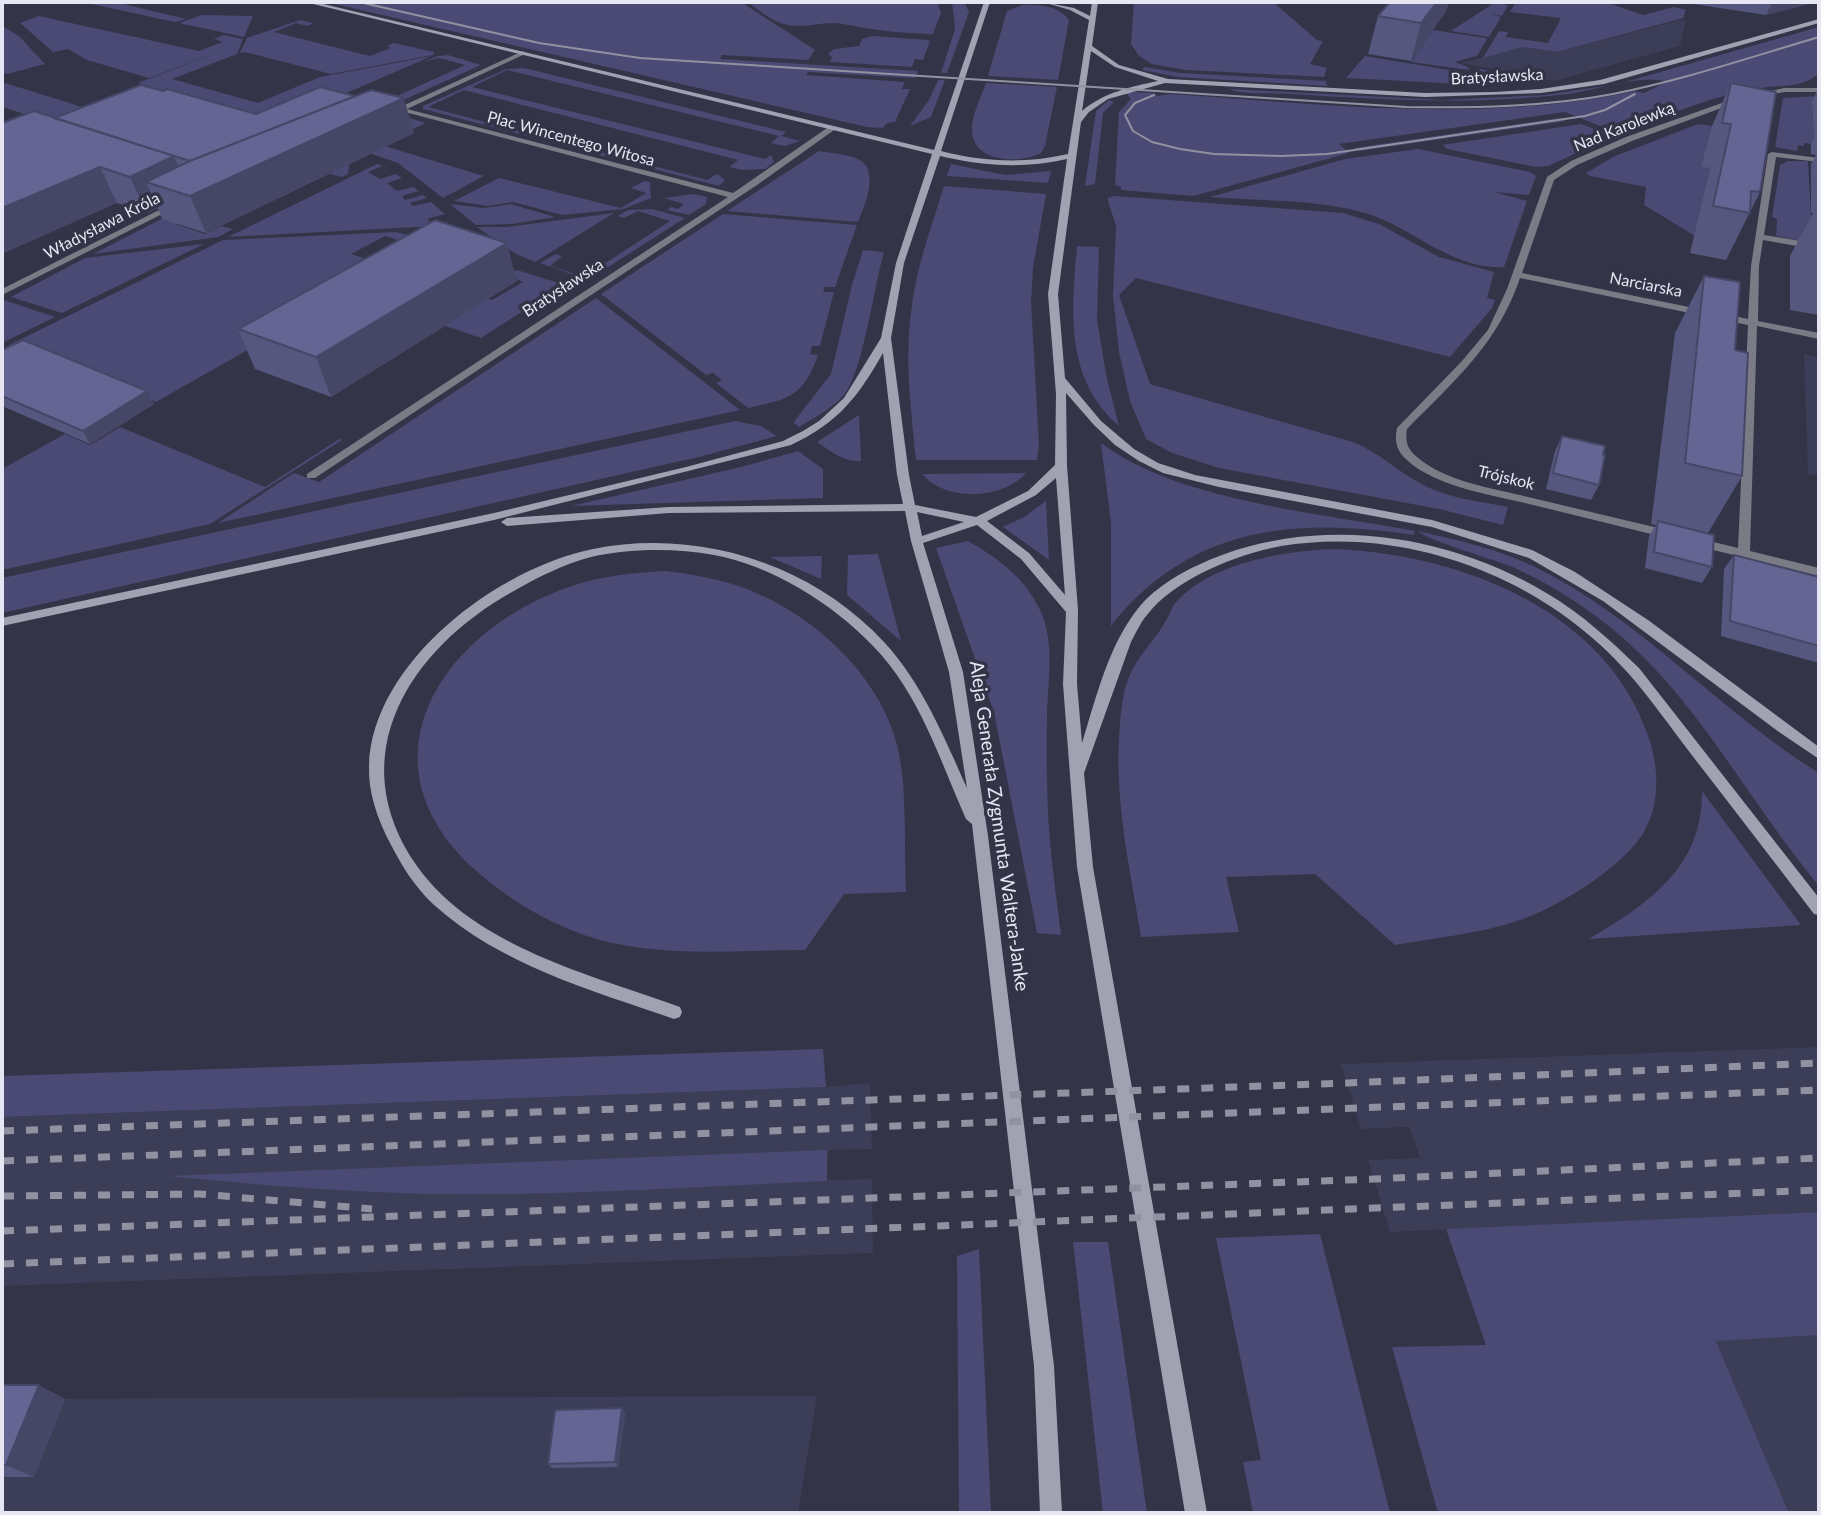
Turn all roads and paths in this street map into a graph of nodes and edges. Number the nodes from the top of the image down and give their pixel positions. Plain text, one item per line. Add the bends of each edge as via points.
1 (308, 2) edge
2 (987, 2) edge
3 (1046, 2) edge
4 (1095, 2) edge
5 (1093, 20) junction
6 (1819, 21) edge
7 (1088, 47) junction
8 (523, 53) junction
9 (1167, 81) junction
10 (1816, 89) edge
11 (400, 109) junction
12 (380, 119) edge
13 (1077, 122) junction
14 (833, 128) junction
15 (937, 153) junction
16 (1071, 156) junction
17 (1819, 160) edge
18 (734, 196) junction
19 (183, 201) edge
20 (1760, 237) junction
21 (1819, 247) edge
22 (1517, 275) junction
23 (2, 292) edge
24 (1752, 323) junction
25 (1819, 336) edge
26 (886, 338) junction
27 (1060, 379) junction
28 (1061, 467) junction
29 (311, 476) dead end
30 (909, 507) junction
31 (981, 522) junction
32 (471, 524) junction
33 (918, 541) junction
34 (1744, 553) junction
35 (1819, 572) edge
36 (1072, 610) junction
37 (2, 622) edge
38 (1819, 754) edge
39 (1078, 775) junction
40 (981, 836) junction
41 (1819, 909) edge
42 (674, 1012) dead end
43 (1051, 1513) edge
44 (1196, 1513) edge

1 - 8 main road
2 - 15 main road, Aleja Generała Zygmunta Waltera-Janke
3 - 5 main road
4 - 5 main road
5 - 7 main road
6 - 9 main road, Bratysławska via 1601,82 1530,92 1425,95
7 - 9 main road, Bratysławska via 1118,66
7 - 13 main road
8 - 11 street
8 - 14 main road
9 - 13 main road, Bratysławska via 1104,98
10 - 22 street, Nad Karolewką via 1767,93 1709,109 1561,169 1546,184
11 - 12 street
11 - 18 street, Plac Wincentego Witosa
13 - 16 main road
14 - 15 main road
14 - 18 street, Bratysławska
15 - 16 main road via 1015,165
15 - 26 main road, Aleja Generała Zygmunta Waltera-Janke via 900,263
16 - 27 main road via 1054,274
17 - 20 street via 1772,154
18 - 29 street, Bratysławska
19 - 23 street, Władysława Króla
20 - 21 street
20 - 24 street
22 - 24 street, Narciarska
22 - 34 street, Trójskok via 1492,331 1402,428 1400,446 1408,456 1444,477 1474,487
24 - 25 street, Narciarska
24 - 34 street
26 - 30 main road, Aleja Generała Zygmunta Waltera-Janke
26 - 32 main road via 844,407 797,439
27 - 28 main road
27 - 38 main road via 1111,437 1144,460 1172,471 1251,491 1434,524 1531,554 1613,601
28 - 31 main road via 1025,496
28 - 36 main road
30 - 31 main road
30 - 32 main road via 668,510
30 - 33 main road, Aleja Generała Zygmunta Waltera-Janke
31 - 33 main road
31 - 36 main road via 1025,556
32 - 37 main road
33 - 40 main road, Aleja Generała Zygmunta Waltera-Janke via 956,671
34 - 35 street, Trójskok
36 - 39 main road via 1070,684
39 - 41 main road via 1127,638 1140,614 1162,593 1218,559 1260,545 1329,537 1410,545 1512,579 1599,635 1634,671
39 - 44 main road via 1085,867
40 - 42 main road via 905,678 856,623 795,581 741,560 692,548 586,555 532,575 453,625 394,694 376,755 377,788 386,823 413,871 454,912 480,930 537,962
40 - 43 main road, Aleja Generała Zygmunta Waltera-Janke via 1044,1366

